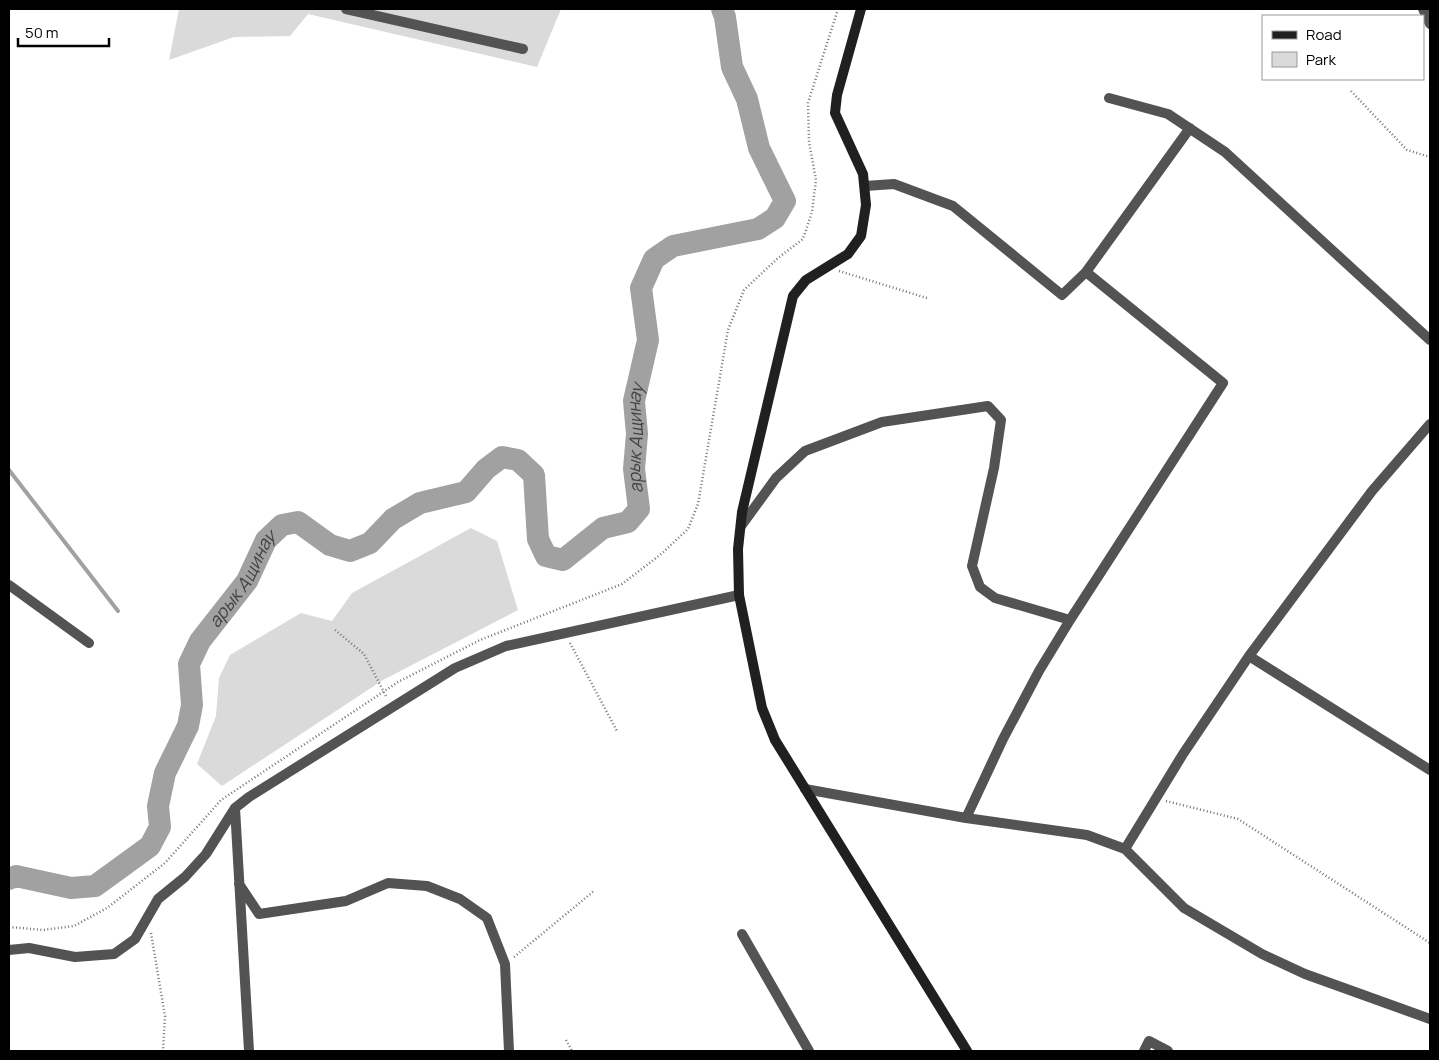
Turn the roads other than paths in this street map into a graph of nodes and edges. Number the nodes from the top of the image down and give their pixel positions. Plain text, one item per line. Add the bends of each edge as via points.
1 (346, 9) edge
2 (861, 9) edge
3 (1423, 9) edge
4 (1430, 24) edge
5 (522, 49) dead end
6 (1109, 98) dead end
7 (1190, 128) junction
8 (864, 186) junction
9 (1086, 272) junction
10 (1430, 340) edge
11 (1430, 424) edge
12 (740, 526) junction
13 (9, 585) edge
14 (739, 595) junction
15 (1070, 620) junction
16 (89, 643) dead end
17 (1249, 656) junction
18 (1430, 770) edge
19 (805, 788) junction
20 (235, 808) junction
21 (966, 818) junction
22 (1125, 849) junction
23 (239, 884) junction
24 (742, 934) dead end
25 (9, 950) edge
26 (1430, 1019) edge
27 (249, 1051) edge
28 (509, 1051) edge
29 (810, 1051) edge
30 (967, 1051) edge
31 (1144, 1051) edge
32 (1168, 1051) edge

1 - 5 street
2 - 8 main road via 835,113 863,174
3 - 4 street
6 - 7 street via 1168,114
7 - 9 street
7 - 10 street via 1225,152
8 - 9 street via 894,184 953,206 1062,295
8 - 12 main road via 866,205 861,236 848,254 806,280 794,296
9 - 15 street via 1223,382
11 - 17 street via 1372,491
12 - 14 main road
12 - 15 street via 776,478 805,451 882,422 988,406 1001,420 972,566 980,587 995,598
13 - 16 street
14 - 19 main road via 762,708 775,740
14 - 20 street via 506,646 464,664 393,706
15 - 21 street via 1003,739
17 - 18 street
17 - 22 street via 1183,754
19 - 21 street
19 - 30 main road
20 - 23 street
20 - 25 street via 206,854 158,899 135,939 114,954 75,957 29,948
21 - 22 street via 1087,835
22 - 26 street via 1184,908 1262,954 1305,974
23 - 27 street
23 - 28 street via 259,914 346,901 388,883 427,886 460,899 487,918 505,964
24 - 29 street
31 - 32 street via 1149,1040

